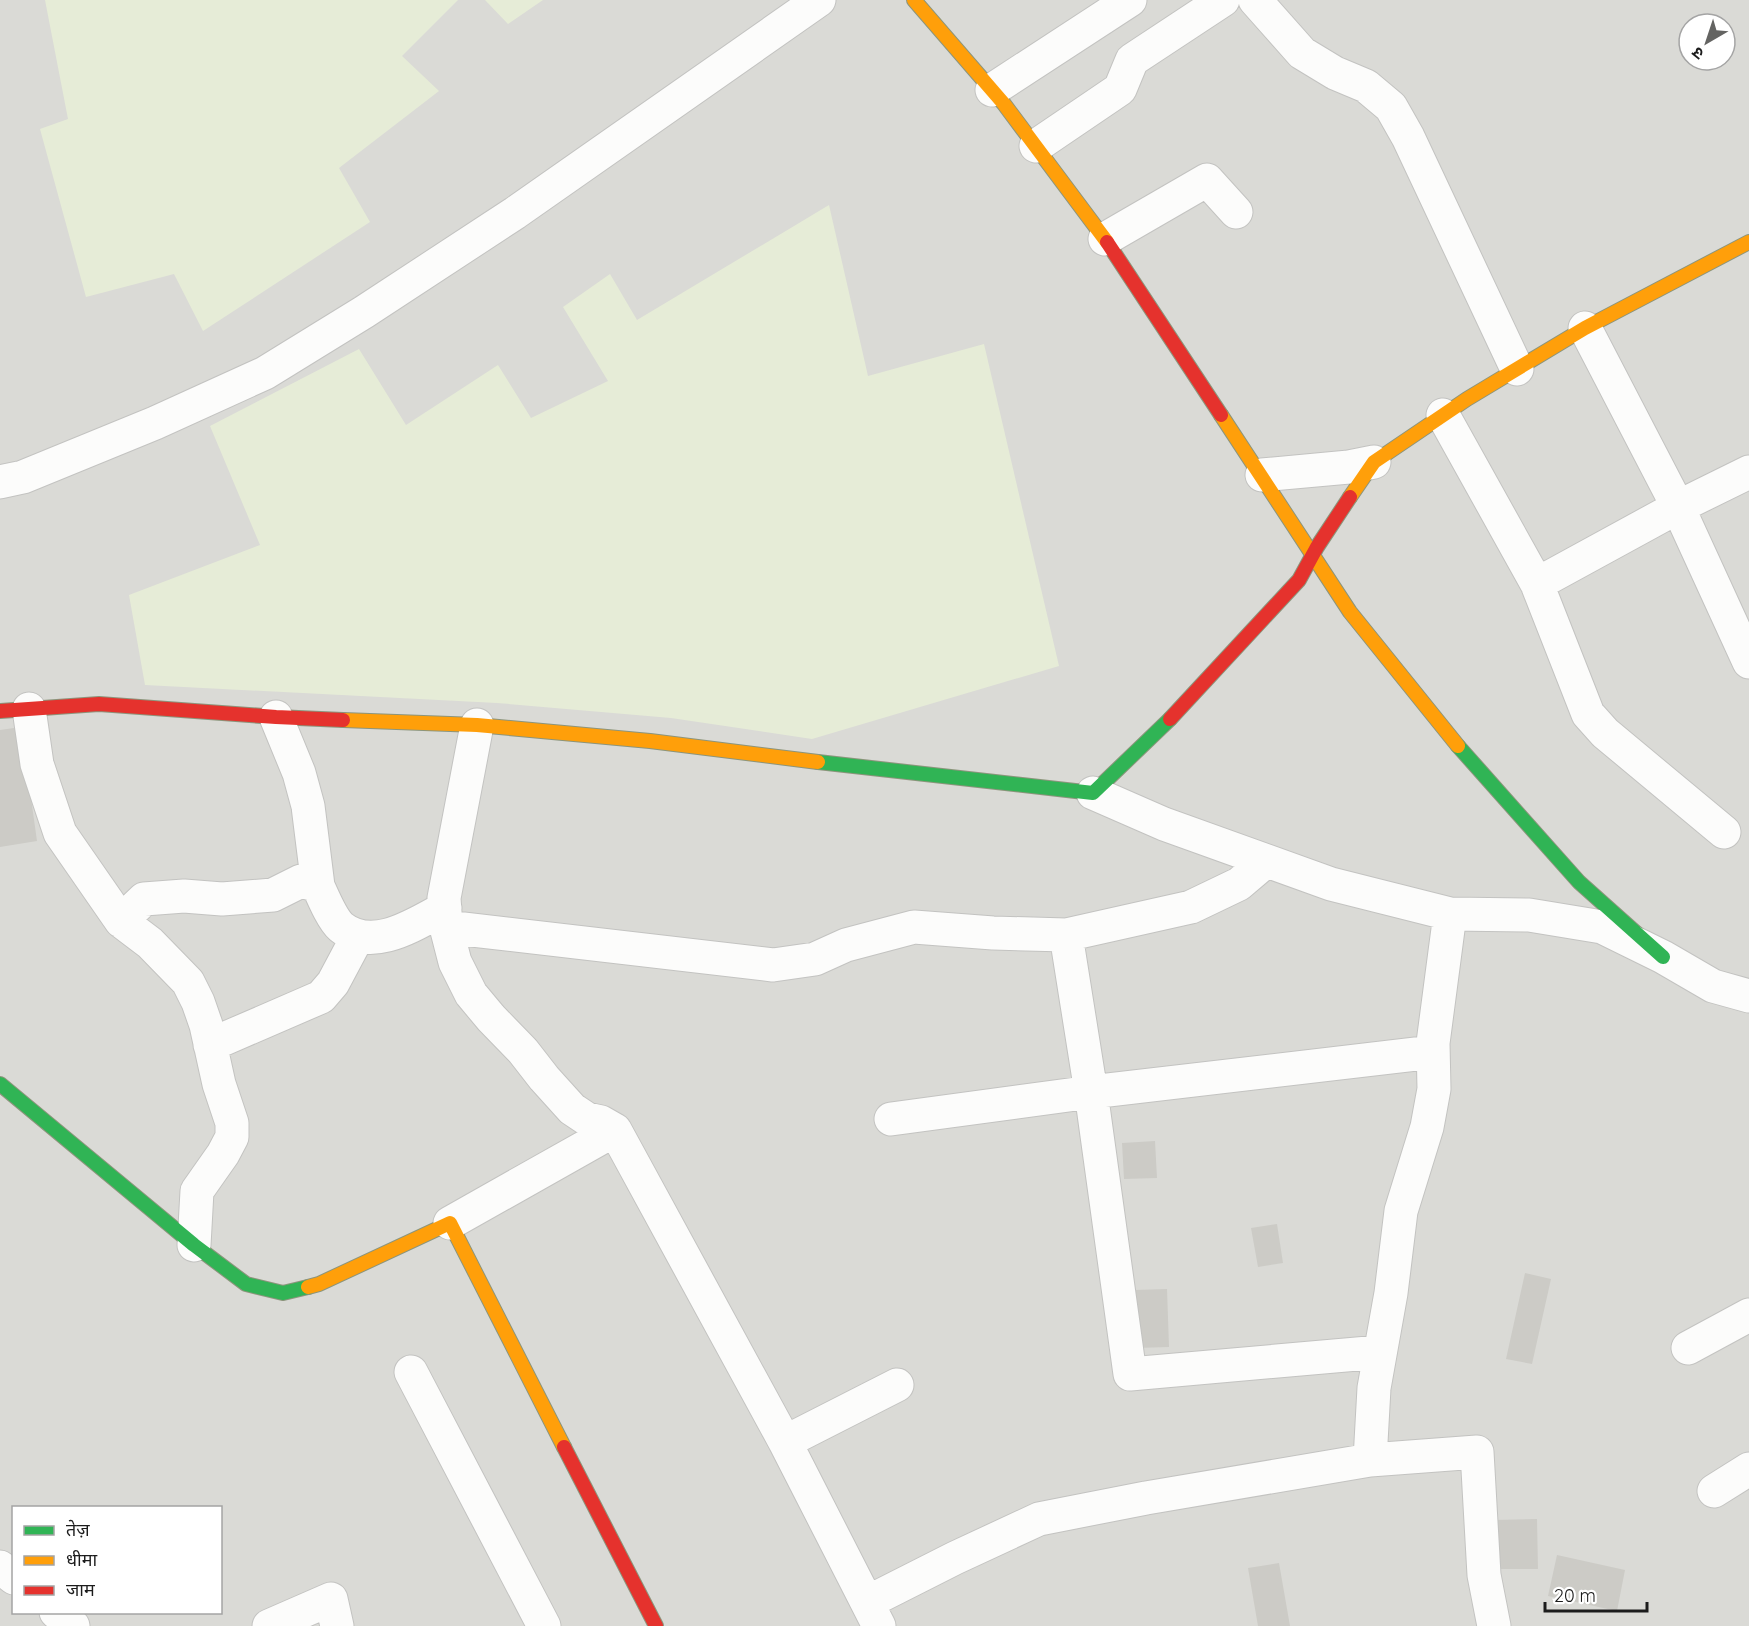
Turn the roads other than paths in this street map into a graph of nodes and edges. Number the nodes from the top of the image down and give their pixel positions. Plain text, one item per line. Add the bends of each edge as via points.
1 (819, 0) edge
2 (914, 0) edge
3 (1130, 0) edge
4 (1223, 0) edge
5 (1254, 0) edge
6 (992, 90) junction
7 (1036, 146) junction
8 (1236, 212) dead end
9 (1105, 239) junction
10 (1749, 242) edge
11 (1586, 328) junction
12 (1517, 369) junction
13 (1443, 415) junction
14 (1374, 462) junction
15 (1749, 472) edge
16 (1262, 475) junction
17 (0, 482) edge
18 (1678, 507) junction
19 (1313, 555) junction
20 (1538, 584) junction
21 (1749, 662) edge
22 (14, 710) edge
23 (276, 717) junction
24 (477, 725) junction
25 (1093, 793) junction
26 (1725, 832) dead end
27 (1266, 861) junction
28 (318, 886) junction
29 (1450, 914) junction
30 (445, 918) junction
31 (121, 921) junction
32 (1066, 935) junction
33 (358, 936) junction
34 (1663, 957) junction
35 (1749, 996) edge
36 (210, 1045) junction
37 (1433, 1052) junction
38 (0, 1084) edge
39 (1090, 1092) junction
40 (891, 1119) dead end
41 (615, 1130) junction
42 (450, 1223) junction
43 (194, 1245) junction
44 (1749, 1315) edge
45 (1688, 1348) dead end
46 (1380, 1352) junction
47 (411, 1371) dead end
48 (897, 1385) dead end
49 (785, 1442) junction
50 (1370, 1460) junction
51 (1749, 1469) edge
52 (1714, 1491) dead end
53 (0, 1567) edge
54 (12, 1576) edge
55 (58, 1614) edge
56 (874, 1614) edge
57 (73, 1626) edge
58 (269, 1626) edge
59 (338, 1626) edge
60 (544, 1626) edge
61 (657, 1626) edge
62 (1492, 1626) edge

1 - 17 street via 515,213 265,373 155,423 23,477
2 - 6 street
3 - 6 street
4 - 7 street via 1132,60 1120,89
5 - 12 street via 1302,53 1366,86 1391,107
6 - 7 street
7 - 9 street
8 - 9 street via 1208,180
9 - 16 street
10 - 11 street
11 - 12 street
11 - 18 street
12 - 13 street
13 - 14 street
13 - 20 street
14 - 16 street
14 - 19 street
15 - 18 street
16 - 19 street
18 - 20 street
18 - 21 street
19 - 25 street via 1299,580 1160,730
19 - 34 street via 1350,612 1497,792 1580,882
20 - 26 street via 1588,714 1605,733
22 - 23 street via 99,704
22 - 31 street via 60,833
23 - 24 street
23 - 28 street via 308,806
24 - 25 street via 651,741
24 - 30 street via 444,898
25 - 27 street
27 - 29 street via 1331,884
27 - 32 street via 1239,884 1191,907
28 - 31 street via 301,881 273,895 144,899
28 - 33 street via 339,926
29 - 34 street via 1529,915 1602,927
29 - 37 street
30 - 32 street via 773,965 815,959 846,945 914,927
30 - 33 street via 396,934
30 - 41 street via 455,962 471,994 490,1018 524,1051 572,1109
31 - 36 street via 150,943 188,982 201,1009
32 - 39 street
33 - 36 street via 321,997
34 - 35 street via 1713,986
36 - 43 street via 232,1123 232,1137 197,1191
37 - 39 street
37 - 46 street via 1434,1089 1427,1127 1401,1211
38 - 43 street
39 - 40 street
39 - 46 street via 1130,1374
41 - 42 street
41 - 49 street
42 - 43 street via 319,1284 283,1293 246,1284
42 - 61 street
44 - 45 street
46 - 50 street
47 - 60 street
48 - 49 street
49 - 56 street
50 - 56 street via 1039,1519 955,1558
50 - 62 street via 1477,1452 1484,1575
51 - 52 street
53 - 54 street
55 - 57 street
58 - 59 street via 331,1599

